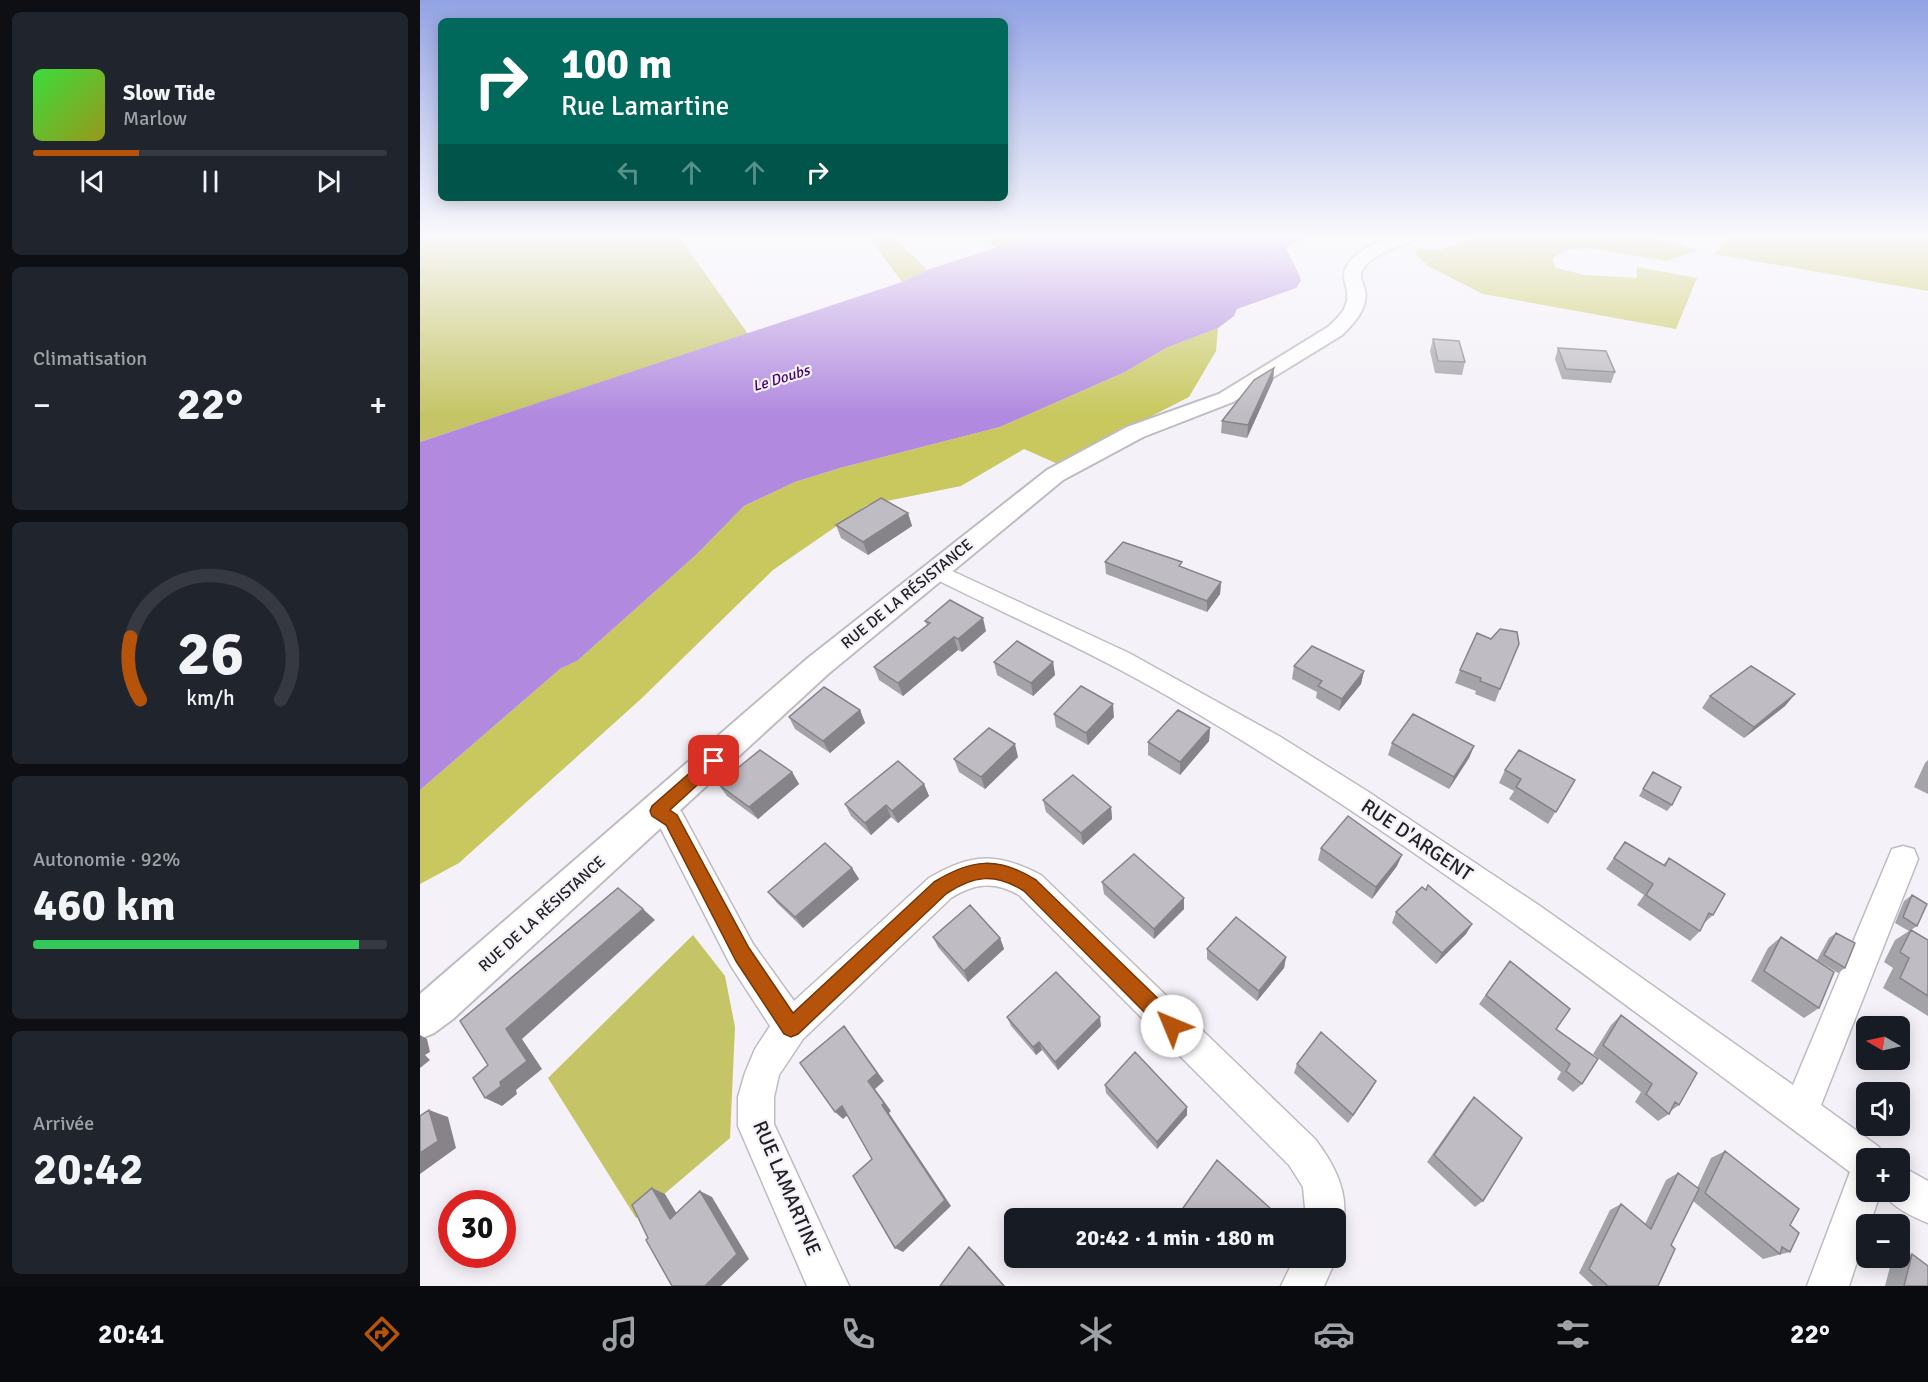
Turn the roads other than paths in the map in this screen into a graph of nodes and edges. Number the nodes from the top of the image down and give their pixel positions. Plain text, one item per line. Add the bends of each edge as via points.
1 (1355, 295) edge
2 (937, 571) junction
3 (658, 811) junction
4 (1903, 859) dead end
5 (420, 1019) edge
6 (791, 1027) junction
7 (1800, 1113) junction
8 (1856, 1154) edge
9 (1910, 1192) edge
10 (1858, 1202) edge
11 (1928, 1204) edge
12 (1326, 1208) edge
13 (1311, 1268) edge
14 (828, 1286) edge
15 (1302, 1286) edge
16 (1828, 1286) edge

1 - 2 street, RUE DE LA RÉSISTANCE via 1356,302 1346,321 1335,331 1226,398 1135,432 1072,464
2 - 3 street, RUE DE LA RÉSISTANCE via 818,666
2 - 7 street, RUE D'ARGENT via 1134,666 1369,807
3 - 5 street, RUE DE LA RÉSISTANCE
3 - 6 street via 672,820 742,955
4 - 7 street
6 - 12 street, RUE LAMARTINE via 940,888 959,876 984,870 1011,874 1030,885 1302,1152 1316,1170 1325,1192
6 - 14 street, RUE LAMARTINE via 760,1075 754,1101 756,1126
7 - 8 street, RUE D'ARGENT
9 - 11 street
10 - 16 street
13 - 15 street

